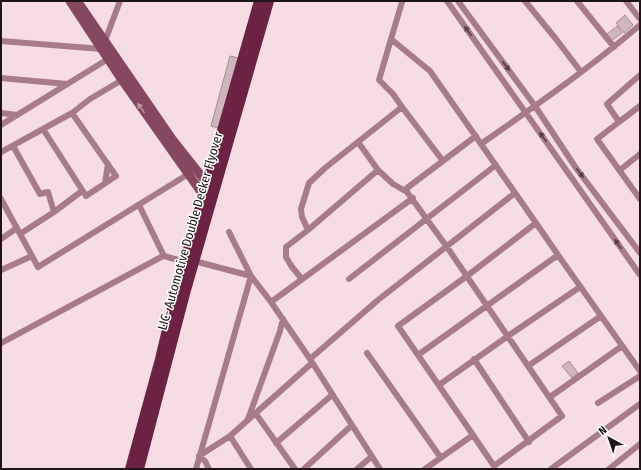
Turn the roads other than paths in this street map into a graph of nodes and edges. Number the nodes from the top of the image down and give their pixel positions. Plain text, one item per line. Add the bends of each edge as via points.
1 (70, 1) edge
2 (77, 1) edge
3 (120, 1) edge
4 (258, 1) edge
5 (270, 1) edge
6 (447, 1) edge
7 (458, 1) edge
8 (525, 1) edge
9 (577, 1) edge
10 (626, 1) edge
11 (402, 2) edge
12 (639, 15) edge
13 (640, 25) edge
14 (390, 39) junction
15 (1, 41) edge
16 (103, 45) junction
17 (614, 47) junction
18 (110, 57) junction
19 (581, 72) junction
20 (640, 75) edge
21 (1, 78) edge
22 (122, 80) junction
23 (67, 84) junction
24 (535, 106) junction
25 (640, 106) edge
26 (402, 107) junction
27 (72, 112) junction
28 (1, 113) edge
29 (525, 113) junction
30 (17, 115) junction
31 (619, 122) junction
32 (1, 125) edge
33 (42, 129) junction
34 (476, 136) junction
35 (358, 142) junction
36 (481, 144) junction
37 (13, 146) junction
38 (1, 152) edge
39 (566, 153) junction
40 (640, 154) edge
41 (558, 159) junction
42 (443, 161) junction
43 (108, 164) junction
44 (496, 165) junction
45 (378, 170) junction
46 (620, 170) junction
47 (192, 172) junction
48 (206, 181) junction
49 (105, 183) junction
50 (82, 190) junction
51 (407, 192) junction
52 (515, 192) junction
53 (202, 193) junction
54 (217, 195) junction
55 (639, 197) edge
56 (413, 198) junction
57 (1, 199) edge
58 (139, 205) junction
59 (213, 208) junction
60 (54, 212) junction
61 (427, 219) junction
62 (536, 223) junction
63 (308, 230) junction
64 (19, 231) junction
65 (229, 232) dead end
66 (1, 239) edge
67 (447, 247) junction
68 (640, 253) edge
69 (558, 255) junction
70 (32, 256) junction
71 (163, 256) junction
72 (182, 261) junction
73 (198, 262) junction
74 (1, 270) edge
75 (640, 275) edge
76 (251, 276) junction
77 (467, 276) junction
78 (302, 279) junction
79 (349, 279) dead end
80 (580, 287) junction
81 (271, 302) junction
82 (486, 305) junction
83 (601, 316) junction
84 (283, 319) junction
85 (508, 336) junction
86 (1, 343) edge
87 (622, 346) junction
88 (367, 353) dead end
89 (418, 355) junction
90 (474, 359) junction
91 (311, 361) junction
92 (528, 366) junction
93 (640, 371) edge
94 (640, 376) edge
95 (439, 385) junction
96 (332, 395) junction
97 (550, 397) junction
98 (598, 403) dead end
99 (640, 404) edge
100 (256, 414) junction
101 (248, 420) junction
102 (351, 426) junction
103 (473, 435) junction
104 (230, 436) junction
105 (276, 442) junction
106 (529, 442) junction
107 (640, 444) edge
108 (199, 456) junction
109 (371, 457) junction
110 (440, 458) junction
111 (492, 468) edge
112 (126, 469) edge
113 (130, 469) edge
114 (139, 469) edge
115 (143, 469) edge
116 (196, 469) edge
117 (209, 469) edge
118 (251, 469) edge
119 (295, 469) edge
120 (304, 469) edge
121 (357, 469) edge
122 (380, 469) edge
123 (425, 469) edge
124 (551, 469) edge
125 (609, 469) edge

1 - 16 main road
2 - 16 main road
3 - 16 street
4 - 48 main road
4 - 113 main road, LIC- Automotive Double Decker Flyover, bridge via 177,288
5 - 54 main road
5 - 114 main road, LIC- Automotive Double Decker Flyover, bridge via 186,290
29 -> 6 street
7 -> 24 street
8 - 19 street
9 - 17 street
10 - 12 street
11 - 14 street
13 - 17 street
14 - 26 street via 379,80 394,94
14 - 34 street via 430,71
15 - 16 street
16 - 18 main road
17 - 19 street
18 - 22 main road
18 - 23 street
18 - 47 main road via 172,139
19 - 24 street
20 - 31 street via 607,104
21 - 23 street
22 - 27 street
47 -> 22 main road
23 - 30 street
24 - 29 street
24 - 39 street
25 - 31 street
26 - 35 street
26 - 42 street
27 - 33 street
27 - 43 street
28 - 30 street
29 - 36 street
41 -> 29 street
30 - 32 street
31 - 46 street via 596,139
33 - 37 street
33 - 50 street
34 - 36 street
34 - 42 street
35 - 45 street
35 - 63 street via 309,183 301,209
36 - 44 street
37 - 38 street
37 - 60 street via 40,194 48,192
39 - 41 street
39 -> 68 street
40 - 46 street
75 -> 41 street
42 - 51 street via 408,188
43 - 49 street
43 - 49 street via 116,176
44 - 52 street
44 - 61 street
45 - 51 street via 393,184
45 - 63 street
46 - 55 street
47 - 48 main road
47 - 53 main road
47 - 58 street
48 - 53 main road
48 - 54 main road
49 - 50 street via 86,196
50 - 60 street
51 - 56 street
52 - 62 street
52 - 67 street
53 - 59 main road
53 - 72 main road
54 - 59 main road
56 - 61 street
56 - 78 street
57 - 64 street
58 - 70 street via 38,267
58 - 71 street
59 - 73 main road
60 - 64 street
61 - 67 street
61 - 79 street
62 - 69 street
62 - 77 street
63 - 78 street via 286,247 286,257
64 - 66 street
64 - 70 street
65 - 76 street
67 - 77 street
67 - 91 street via 378,300
69 - 80 street
69 - 82 street
70 - 74 street
71 - 72 street
71 - 86 street
72 - 73 street
72 - 112 main road
73 - 76 street
73 - 115 main road
76 - 81 street
76 - 108 street
77 - 82 street
77 - 89 street via 398,326
78 - 81 street
80 - 83 street
80 - 85 street
81 - 84 street
82 - 85 street
82 - 89 street
83 - 87 street
83 - 92 street
84 - 91 street
84 - 101 street
85 - 90 street
85 - 92 street
87 - 93 street
87 - 97 street
88 - 110 street
89 - 95 street
90 - 95 street
90 - 106 street
91 - 96 street
91 - 100 street
92 - 97 street
94 - 98 street
95 - 103 street
96 - 102 street
96 - 105 street
97 - 106 street via 562,416
99 - 124 street
100 - 101 street
100 - 105 street
101 - 104 street
102 - 109 street
102 - 120 street
103 - 110 street
103 - 111 street
104 - 108 street
104 - 118 street
105 - 119 street
106 - 111 street
107 - 125 street
108 - 116 street
108 - 117 street
109 - 121 street
109 - 122 street
110 - 123 street

